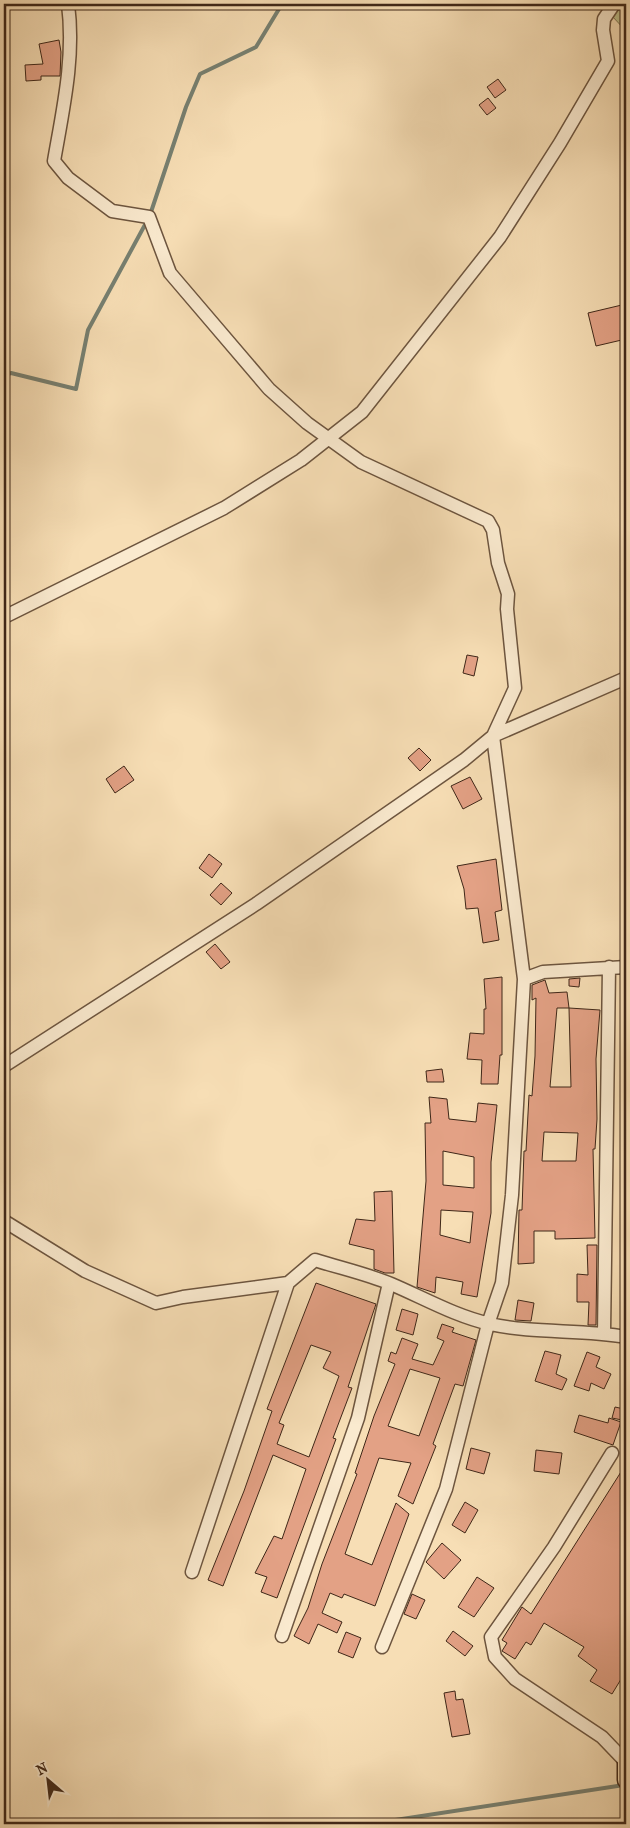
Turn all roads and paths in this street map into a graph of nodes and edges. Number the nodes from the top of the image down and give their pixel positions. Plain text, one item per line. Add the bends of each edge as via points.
1 (68, 4) edge
2 (614, 4) edge
3 (330, 438) junction
4 (4, 617) edge
5 (626, 678) edge
6 (493, 736) junction
7 (609, 967) junction
8 (626, 967) edge
9 (524, 979) junction
10 (4, 1066) edge
11 (4, 1221) edge
12 (288, 1283) junction
13 (389, 1283) junction
14 (488, 1324) junction
15 (604, 1333) junction
16 (626, 1337) edge
17 (612, 1452) dead end
18 (192, 1572) dead end
19 (282, 1636) dead end
20 (382, 1646) dead end
21 (626, 1760) edge
22 (626, 1780) edge

1 - 3 street via 72,30 69,69 54,161 68,178 112,211 149,217 170,273 269,389 307,423
2 - 3 street via 604,19 608,62 500,237 362,412
3 - 4 street via 274,479 224,508
3 - 6 street via 361,462 488,520 508,594 515,688
5 - 6 street
6 - 9 street
6 - 10 street via 430,785 320,861
7 - 8 street
7 - 9 street via 543,972
7 - 15 street
9 - 14 street via 512,1195 502,1283
11 - 12 street via 86,1271 156,1303
12 - 13 street via 315,1260
12 - 18 street
13 - 14 street via 462,1316
13 - 19 street via 358,1418
14 - 15 street via 516,1329
14 - 20 street via 446,1489
15 - 16 street
17 - 21 street via 554,1546 491,1637 496,1657 515,1679 602,1737
21 - 22 main road

